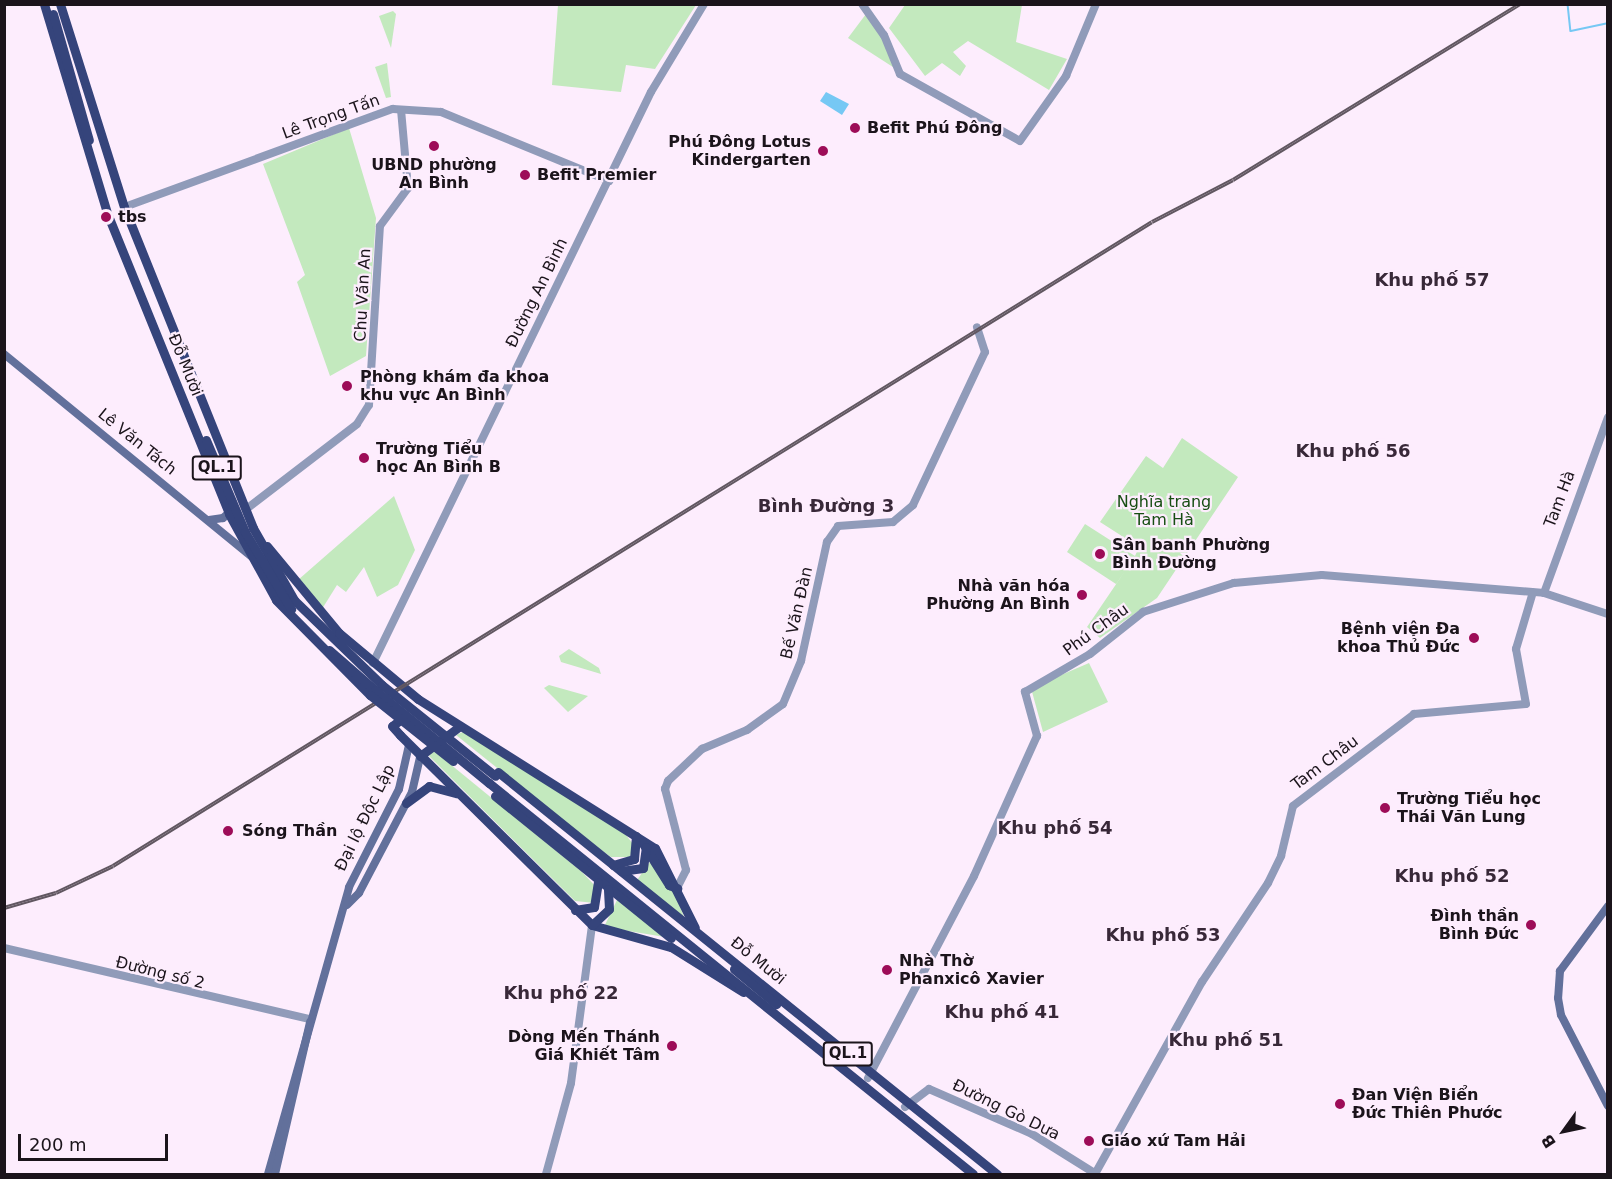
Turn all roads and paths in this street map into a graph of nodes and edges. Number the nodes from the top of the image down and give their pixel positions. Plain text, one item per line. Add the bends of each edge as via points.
1 (44, 4) edge
2 (50, 4) edge
3 (60, 4) edge
4 (65, 4) edge
5 (704, 4) edge
6 (862, 4) edge
7 (1096, 4) edge
8 (401, 110) junction
9 (609, 181) junction
10 (127, 206) junction
11 (110, 213) junction
12 (978, 330) dead end
13 (4, 354) edge
14 (1608, 417) edge
15 (247, 508) junction
16 (232, 511) junction
17 (209, 520) junction
18 (267, 546) junction
19 (249, 555) junction
20 (261, 564) junction
21 (1533, 592) junction
22 (1544, 593) junction
23 (1608, 614) edge
24 (373, 663) junction
25 (378, 688) junction
26 (423, 701) junction
27 (435, 710) junction
28 (451, 720) junction
29 (460, 726) junction
30 (400, 735) junction
31 (410, 745) junction
32 (420, 756) junction
33 (492, 779) junction
34 (462, 796) junction
35 (406, 803) junction
36 (635, 835) junction
37 (646, 847) junction
38 (613, 867) junction
39 (601, 880) junction
40 (677, 888) junction
41 (608, 891) junction
42 (346, 905) junction
43 (1608, 906) edge
44 (574, 910) junction
45 (591, 925) junction
46 (699, 933) junction
47 (707, 945) junction
48 (4, 948) edge
49 (740, 992) junction
50 (750, 994) junction
51 (310, 1019) junction
52 (869, 1076) junction
53 (907, 1105) junction
54 (1608, 1106) edge
55 (971, 1157) junction
56 (268, 1174) edge
57 (275, 1174) edge
58 (546, 1174) edge
59 (965, 1174) edge
60 (973, 1174) edge
61 (988, 1174) edge
62 (997, 1174) edge
63 (1096, 1174) edge

1 - 11 highway, Đỗ Mười / QL.1
2 - 11 highway, Đỗ Mười / QL.1
3 - 10 highway, Đỗ Mười / QL.1
4 - 10 highway, Đỗ Mười / QL.1
5 - 9 street, Đường An Bình via 651,92
6 - 7 street via 884,35 900,74 1020,141 1066,76
8 - 9 street, Lê Trọng Tấn via 441,112
8 - 10 street, Lê Trọng Tấn via 325,131
8 - 15 street, Chu Văn An via 408,188 380,226 369,405 357,424
9 - 24 street, Đường An Bình
10 - 11 highway
10 - 15 highway, Đỗ Mười / QL.1
11 - 16 highway, Đỗ Mười / QL.1
12 - 40 street, Bế Văn Đàn via 985,351 913,505 892,522 847,522 827,542 801,661 778,710 702,749 671,776 665,789 686,870
13 - 17 main road, Lê Văn Tách
14 - 22 street, Tam Hà
15 - 18 highway, QL.1
15 - 25 highway, Đỗ Mười / QL.1 via 294,600
16 - 17 main road
16 - 19 highway, Đỗ Mười / QL.1
16 - 20 highway, Đỗ Mười / QL.1
17 - 19 main road, Lê Văn Tách
18 - 24 highway, QL.1 via 317,609
18 - 25 highway, QL.1 via 321,622
19 - 20 main road, Lê Văn Tách
19 - 25 highway, Đỗ Mười / QL.1 via 305,635
20 - 25 highway, Đỗ Mười / QL.1 via 304,626
21 - 22 street, Phú Châu
21 - 52 street, Phú Châu via 1322,575 1234,583 1150,608 1090,654 1033,687 1023,696 1037,736 974,876
21 - 63 street, Tam Châu via 1516,649 1526,704 1414,714 1293,806 1281,856 1268,883 1202,982
22 - 23 street, Phú Châu
24 - 26 highway, QL.1
25 - 33 highway, QL.1, bridge
25 - 33 highway, QL.1, bridge
26 - 27 highway, QL.1
26 - 30 highway via 392,726
27 - 28 highway, QL.1
27 - 30 highway
28 - 29 highway, QL.1
28 - 31 highway
29 - 32 highway
29 - 36 highway
30 - 31 highway
31 - 32 highway
31 - 42 main road, Đại lộ Độc Lập via 401,783 349,887
32 - 34 highway
32 - 35 main road, Đại lộ Độc Lập
33 - 38 highway, Đỗ Mười / QL.1
33 - 39 highway, Đỗ Mười / QL.1
34 - 35 highway via 429,786
34 - 44 highway
35 - 42 main road, Đại lộ Độc Lập via 359,893
36 - 37 highway
36 - 38 highway via 634,859
36 - 40 highway via 661,854
37 - 38 highway via 643,868
37 - 40 highway via 669,885
38 - 46 highway, Đỗ Mười / QL.1
38 - 47 highway, Đỗ Mười / QL.1
39 - 41 highway
39 - 44 highway via 594,907
39 - 50 highway, Đỗ Mười / QL.1
40 - 46 highway
41 - 45 highway via 609,909
41 - 49 highway, QL.1
42 - 51 main road, Đại lộ Độc Lập
43 - 54 main road via 1560,971 1558,998 1561,1015
44 - 45 highway
45 - 49 highway via 671,947
45 - 58 street via 571,1083
46 - 47 highway
46 - 52 highway, Đỗ Mười / QL.1
47 - 52 highway, Đỗ Mười / QL.1
48 - 51 street, Đường số 2
49 - 50 highway
49 - 59 highway, QL.1
50 - 60 highway, Đỗ Mười / QL.1
51 - 56 main road, Đại lộ Độc Lập
51 - 57 main road, Đại lộ Độc Lập
52 - 53 highway, Đỗ Mười / QL.1
53 - 55 highway, Đỗ Mười / QL.1
53 - 63 street, Đường Gò Dưa via 930,1089 1032,1134
55 - 61 highway, Đỗ Mười / QL.1
55 - 62 highway, Đỗ Mười / QL.1

